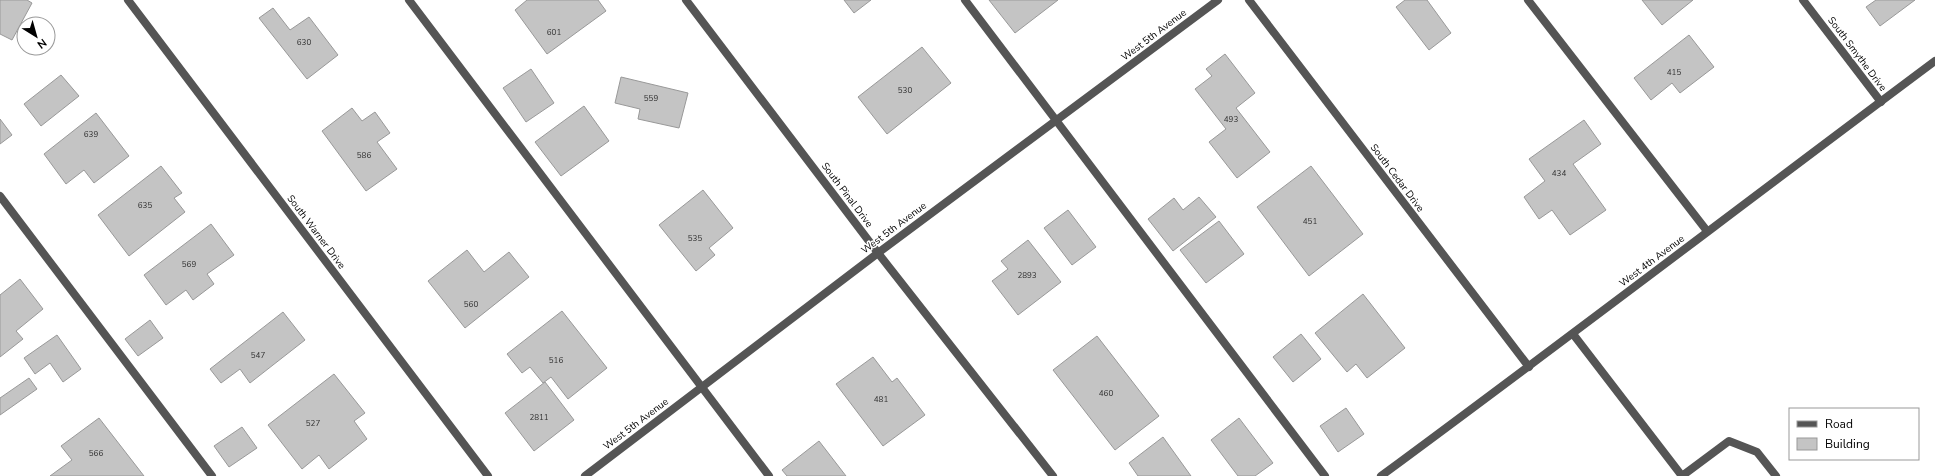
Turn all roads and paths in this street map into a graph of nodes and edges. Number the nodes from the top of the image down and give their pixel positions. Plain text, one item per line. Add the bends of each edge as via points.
1 (128, 0) edge
2 (409, 0) edge
3 (686, 0) edge
4 (965, 0) edge
5 (1218, 0) edge
6 (1249, 0) edge
7 (1528, 0) edge
8 (1803, 0) edge
9 (1935, 61) edge
10 (1881, 102) junction
11 (1056, 121) junction
12 (0, 196) edge
13 (1707, 231) junction
14 (878, 253) junction
15 (1573, 334) junction
16 (1529, 367) junction
17 (702, 386) junction
18 (212, 476) edge
19 (488, 476) edge
20 (585, 476) edge
21 (769, 476) edge
22 (1053, 476) edge
23 (1325, 476) edge
24 (1382, 476) edge
25 (1776, 476) edge

1 - 19 street, South Warner Drive
2 - 17 street
3 - 14 street, South Pinal Drive
4 - 11 street
5 - 11 street, West 5th Avenue
6 - 16 street, South Cedar Drive
7 - 13 street
8 - 10 street, South Smythe Drive
9 - 10 street, West 4th Avenue
10 - 13 street, West 4th Avenue
11 - 14 street, West 5th Avenue
11 - 23 street
12 - 18 street
13 - 15 street, West 4th Avenue
14 - 17 street, West 5th Avenue
14 - 22 street, South Pinal Drive
15 - 16 street, West 4th Avenue
15 - 25 street via 1682,476 1729,441 1757,452
16 - 24 street, West 4th Avenue
17 - 20 street, West 5th Avenue
17 - 21 street

